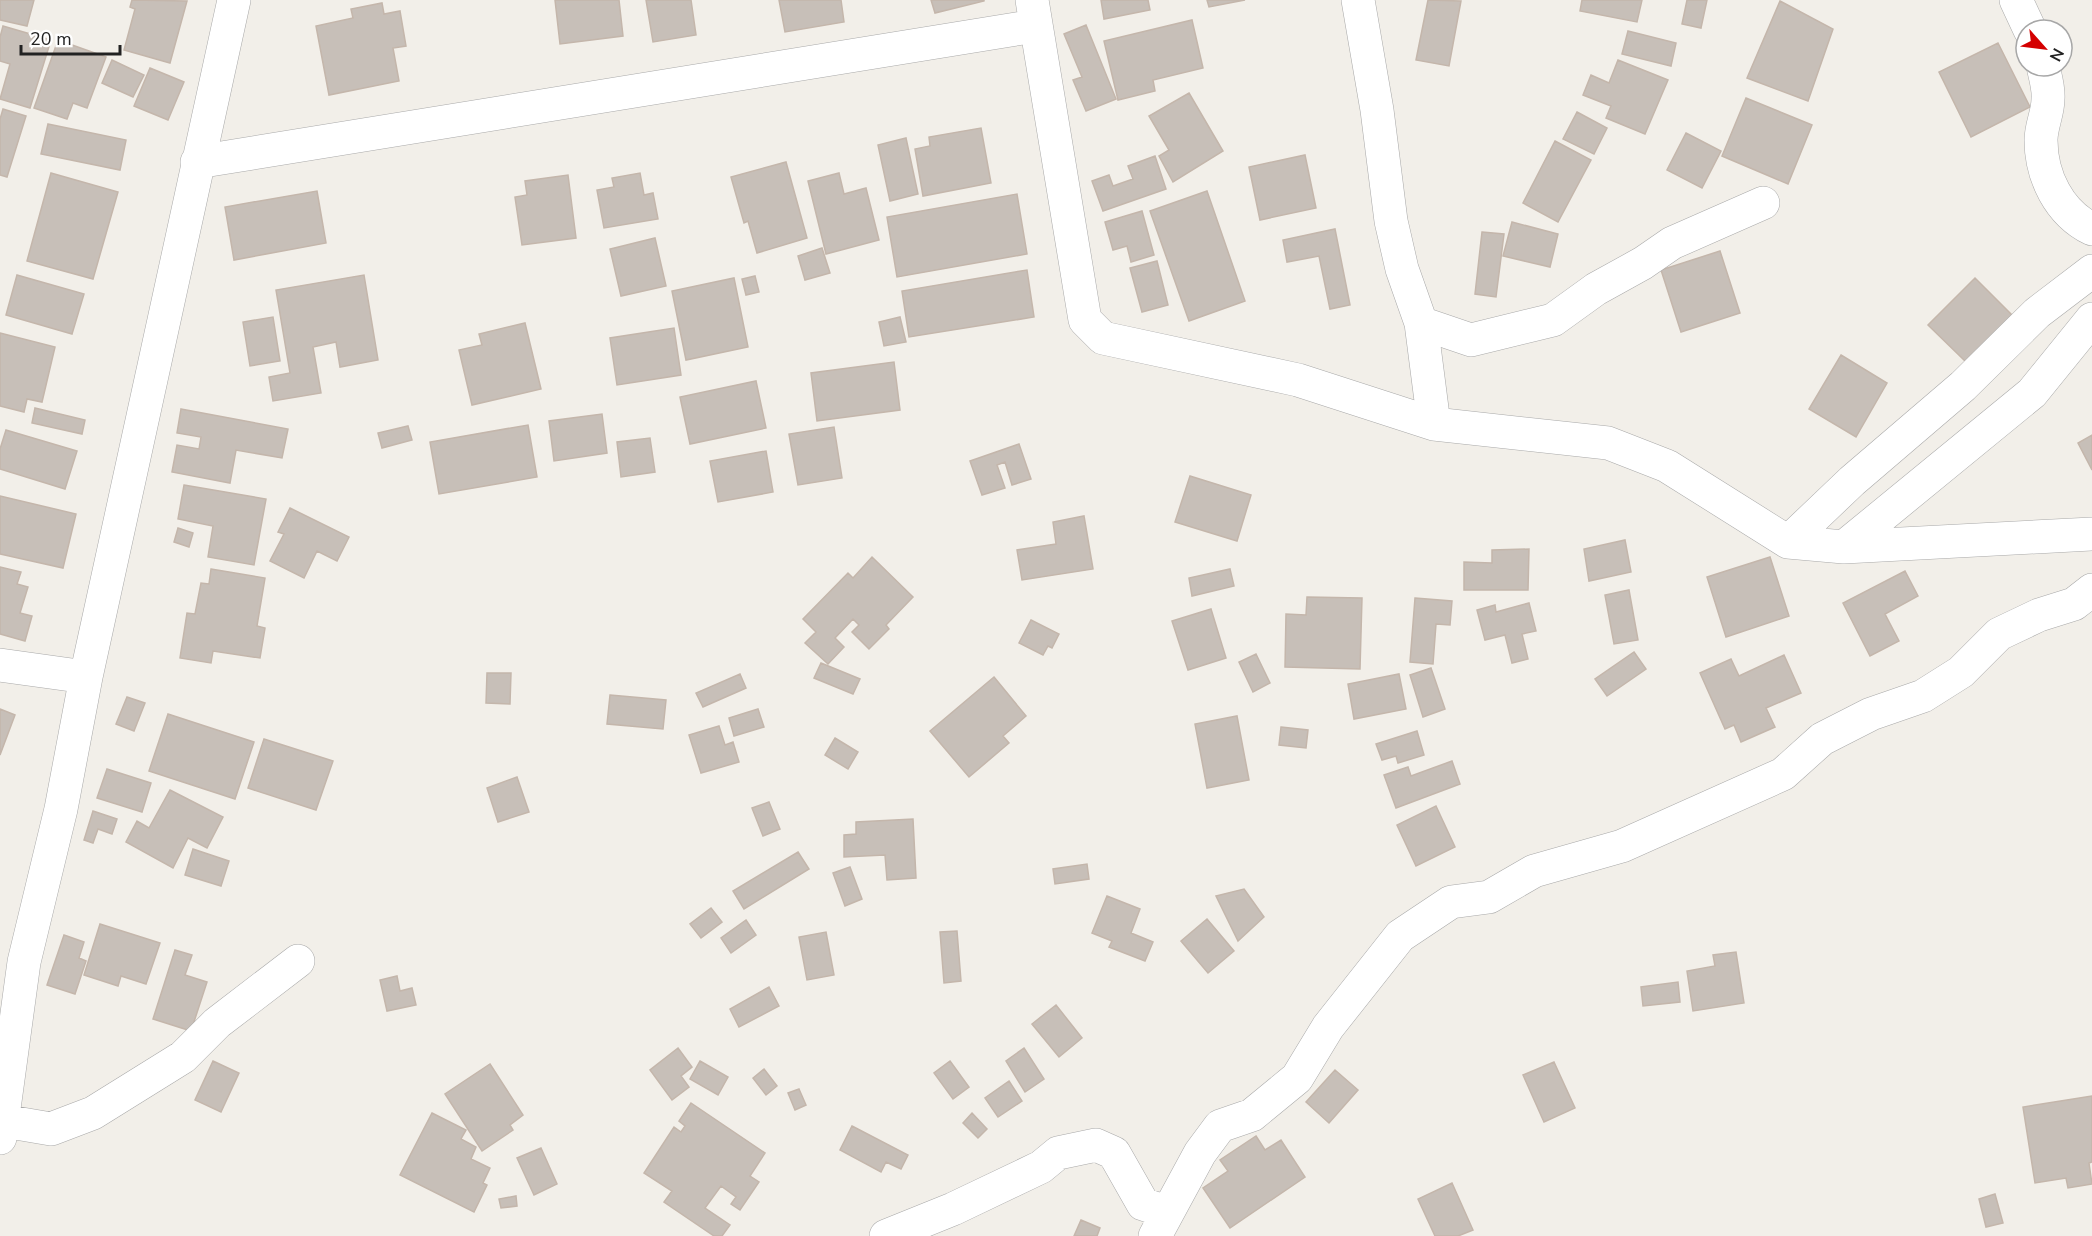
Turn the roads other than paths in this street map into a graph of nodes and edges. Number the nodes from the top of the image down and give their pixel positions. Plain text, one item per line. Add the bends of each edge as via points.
1 (234, 0) edge
2 (1358, 0) edge
3 (2016, 0) edge
4 (1034, 13) edge
5 (2024, 18) edge
6 (2045, 78) edge
7 (197, 162) junction
8 (1763, 203) dead end
9 (2092, 229) edge
10 (2092, 271) edge
11 (2092, 319) edge
12 (1421, 323) junction
13 (1434, 424) junction
14 (2092, 534) edge
15 (1788, 542) junction
16 (1844, 547) junction
17 (2092, 591) edge
18 (0, 666) edge
19 (86, 677) junction
20 (298, 961) dead end
21 (2, 1129) edge
22 (1161, 1224) edge
23 (886, 1236) edge

1 - 7 street
2 - 12 street via 1391,221
3 - 5 street
4 - 7 street
4 - 13 street via 1085,320 1102,338 1298,380
6 - 9 street via 2048,98 2041,138 2043,165 2058,201 2077,222
7 - 19 street
8 - 12 street via 1672,243 1596,288 1553,320 1471,340
10 - 15 street via 2037,313 1963,386
11 - 16 street via 2032,393
12 - 13 street
13 - 15 street via 1608,443 1667,466
14 - 16 street
15 - 16 street
17 - 22 street via 2074,604 1999,634 1961,672 1923,696 1870,714 1822,739 1783,774 1622,846 1534,871 1489,897 1451,902 1400,936 1328,1027 1297,1078 1252,1116 1220,1126 1200,1153
18 - 19 street
19 - 21 street via 61,809 24,962
20 - 21 street via 217,1023 183,1057 93,1113 51,1129
22 - 23 street via 1143,1204 1114,1153 1096,1145 1058,1153 1041,1167

